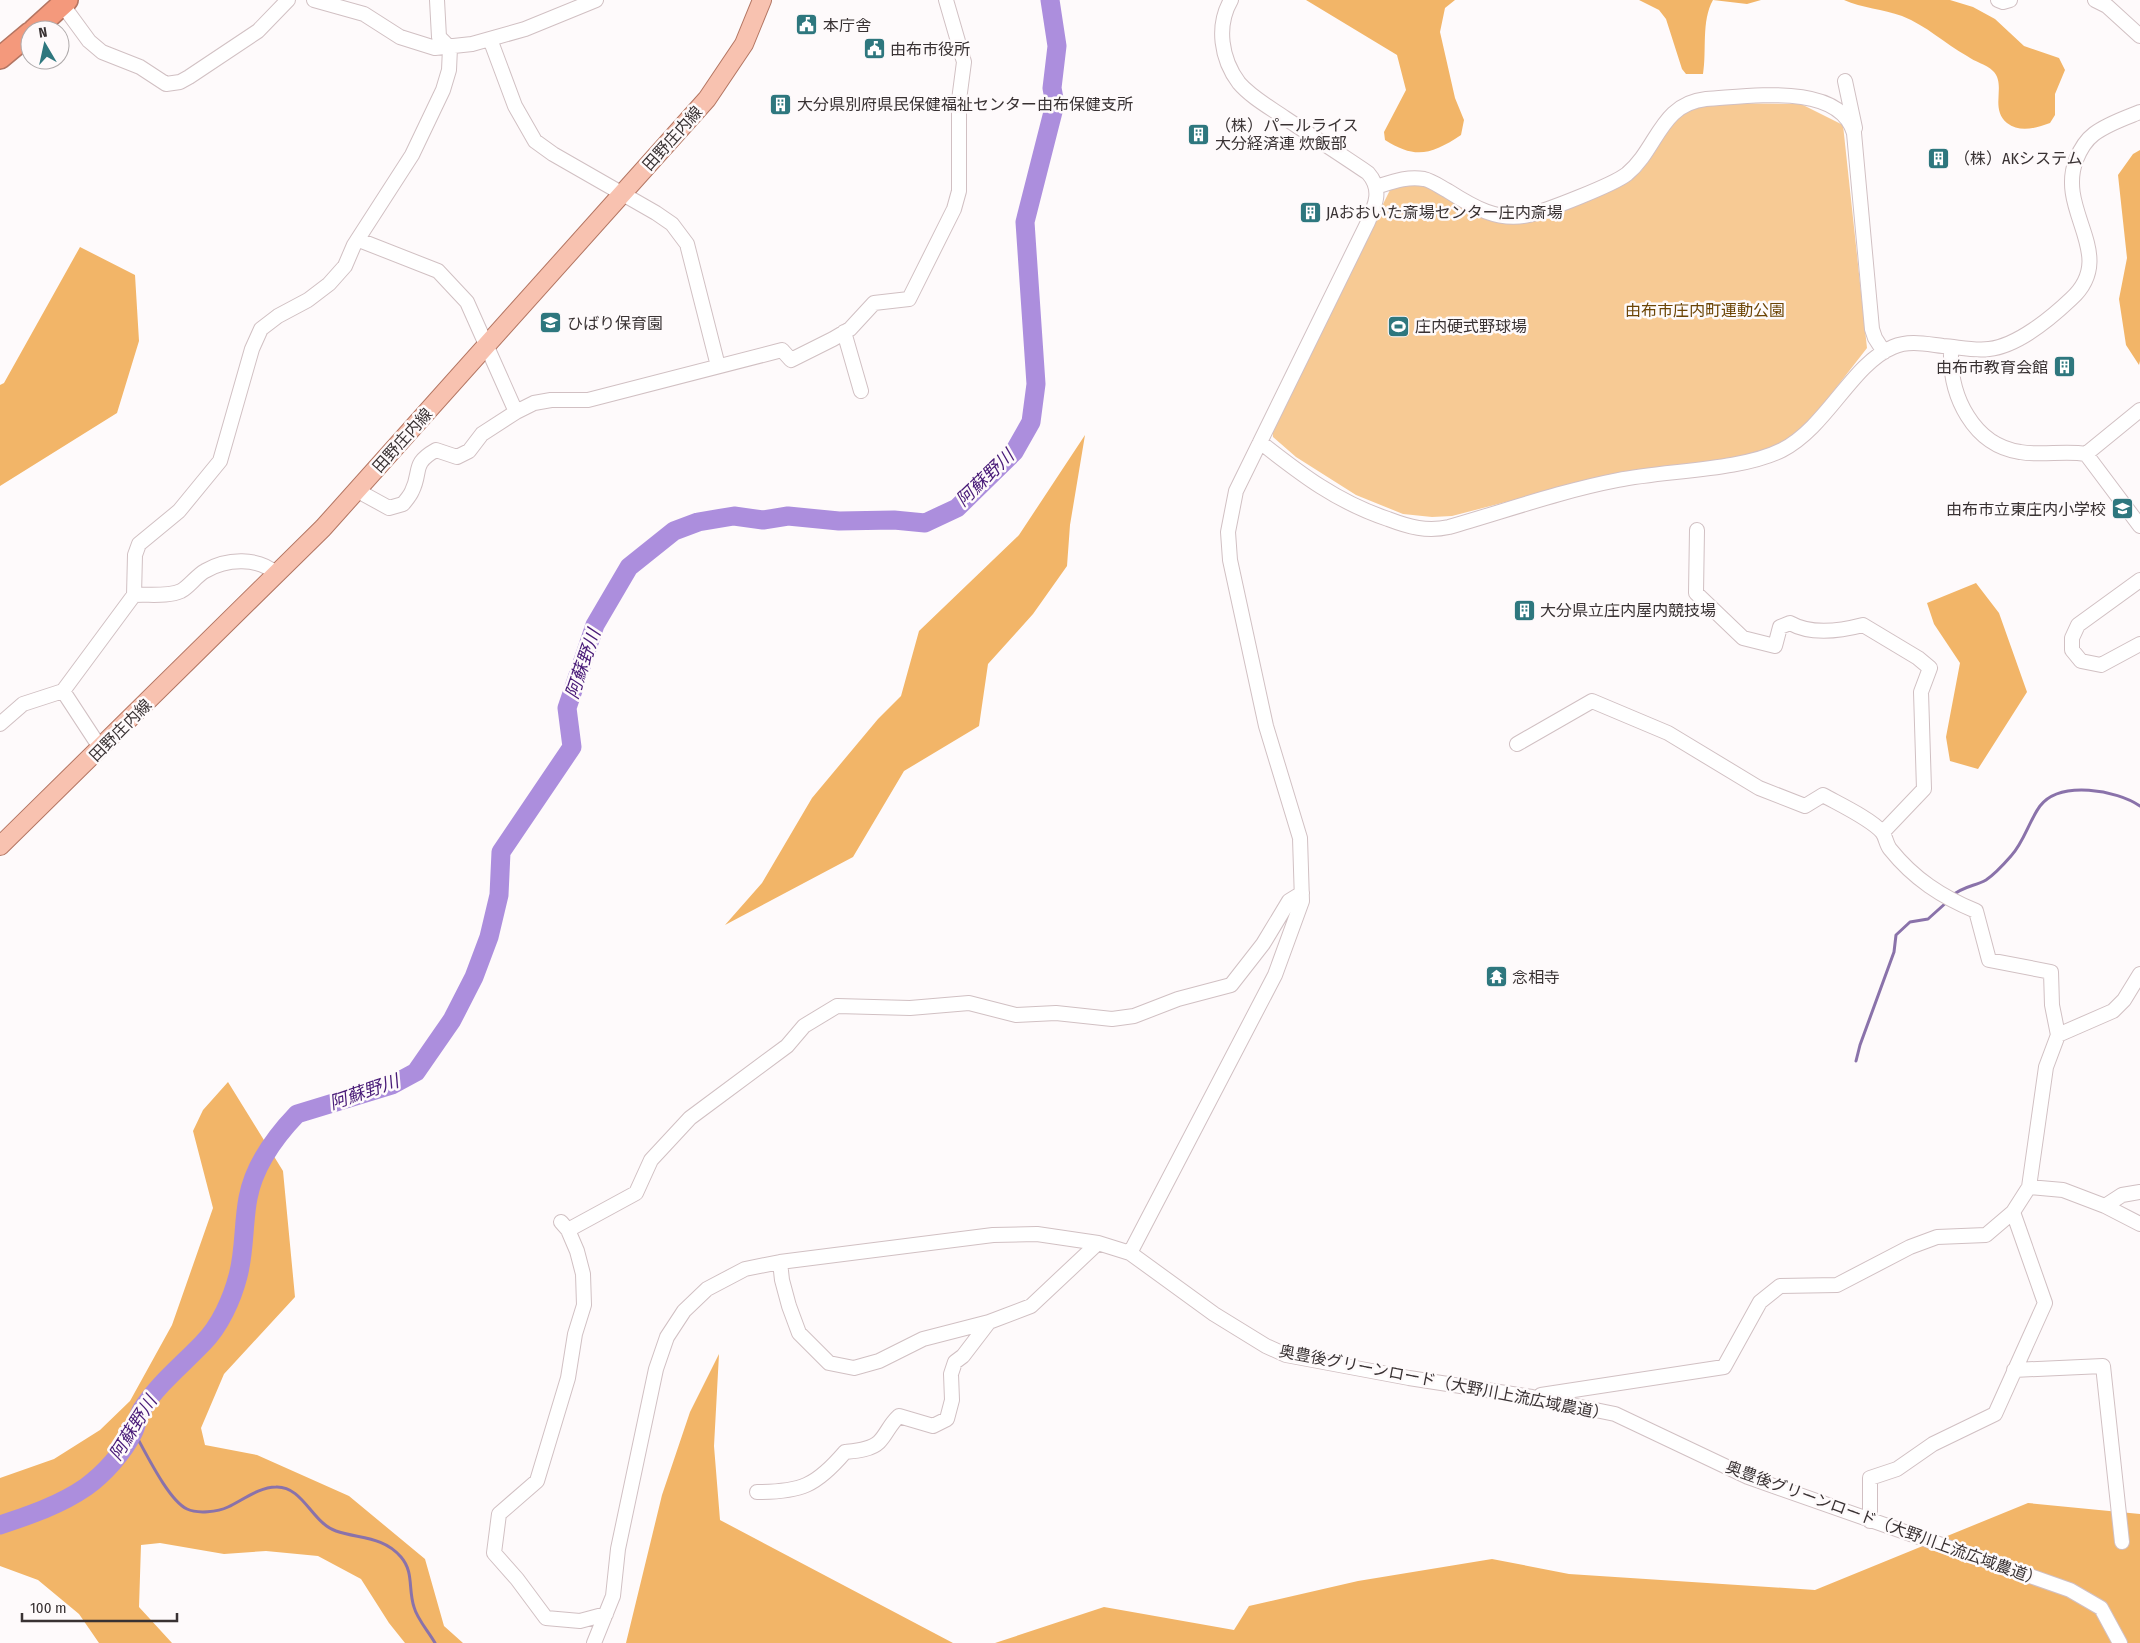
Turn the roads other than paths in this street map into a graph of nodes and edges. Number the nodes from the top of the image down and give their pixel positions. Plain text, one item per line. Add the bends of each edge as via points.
1 (288, 0) edge
2 (314, 0) edge
3 (437, 0) edge
4 (596, 0) edge
5 (762, 0) edge
6 (946, 0) edge
7 (1232, 0) edge
8 (1998, 0) edge
9 (2010, 0) edge
10 (2095, 0) edge
11 (63, 2) edge
12 (44, 20) edge
13 (2140, 36) edge
14 (490, 39) junction
15 (20, 41) edge
16 (450, 48) junction
17 (0, 58) edge
18 (1845, 81) dead end
19 (2140, 112) edge
20 (1856, 139) junction
21 (1376, 188) junction
22 (623, 193) junction
23 (359, 240) junction
24 (844, 332) junction
25 (488, 345) junction
26 (1884, 352) junction
27 (1951, 353) dead end
28 (718, 366) junction
29 (861, 391) dead end
30 (2140, 410) edge
31 (516, 412) junction
32 (1260, 442) junction
33 (2086, 454) junction
34 (358, 491) junction
35 (2140, 526) edge
36 (1697, 530) dead end
37 (277, 574) junction
38 (2140, 580) edge
39 (134, 595) junction
40 (2140, 644) edge
41 (62, 691) junction
42 (0, 724) edge
43 (1517, 744) dead end
44 (101, 749) junction
45 (1883, 832) junction
46 (0, 846) edge
47 (1302, 893) junction
48 (2140, 974) edge
49 (2058, 1034) junction
50 (2029, 1187) junction
51 (2140, 1192) edge
52 (2105, 1206) junction
53 (2013, 1212) junction
54 (2140, 1224) edge
55 (1098, 1243) junction
56 (1130, 1253) junction
57 (780, 1262) junction
58 (989, 1322) junction
59 (2014, 1370) junction
60 (1532, 1397) junction
61 (757, 1492) dead end
62 (1870, 1521) junction
63 (2122, 1542) dead end
64 (606, 1614) junction
65 (594, 1643) edge
66 (2120, 1643) edge

1 - 11 street via 258,31 189,77 166,84 140,67 94,46
2 - 16 street via 364,14 400,37 436,48
3 - 16 street via 439,37
4 - 14 street via 526,29
5 - 22 main road, 田野庄内線 via 744,44 722,80
6 - 24 street via 964,62 959,100 959,191 954,209 909,299 874,303
7 - 21 street via 1223,20 1222,35 1229,64 1239,83 1368,173
8 - 9 street
10 - 13 street via 2107,6
11 - 12 highway
14 - 16 street
14 - 22 street via 515,106 535,141
15 - 17 highway
16 - 23 street via 449,70 443,90 412,154
18 - 20 street
19 - 26 street via 2094,134 2086,141 2078,157 2071,181 2072,195 2087,238 2090,258 2084,283 2069,301 2018,340 2000,347 1977,350 1908,343
20 - 21 street via 1852,126 1841,114 1811,98 1706,99 1673,112 1637,163 1622,177 1528,215 1506,216 1483,211 1426,180 1410,178
20 - 26 street via 1872,328
21 - 32 street via 1376,201 1367,224
22 - 25 main road, 田野庄内線
22 - 28 street via 672,224 687,244
23 - 25 street via 438,271 467,302
23 - 39 street via 345,266 329,284 262,329 252,348 220,462 179,512 139,544 135,555
24 - 28 street via 791,360 782,350
24 - 29 street
25 - 31 street
25 - 34 main road, 田野庄内線
26 - 32 street via 1858,376 1809,432 1773,454 1745,462 1607,482 1436,529 1420,529 1361,510 1316,485
27 - 33 street via 1953,384 1960,403 1988,438 2020,452
28 - 31 street via 588,400 551,400
30 - 33 street
31 - 34 street via 482,434 469,450 457,457 436,450 426,456 417,468 413,490 403,504 389,508
32 - 47 street via 1236,491 1228,532 1230,560 1266,726 1300,838
33 - 35 street
34 - 37 main road, 田野庄内線
36 - 45 street via 1696,594 1743,638 1775,646 1780,627 1790,623 1802,630 1848,629 1864,625 1930,668 1922,692 1924,789
37 - 39 street via 263,563 220,564 204,571 182,590 169,594
37 - 44 main road, 田野庄内線
38 - 40 street via 2078,625 2072,638 2072,650 2081,661 2101,665
39 - 41 street
41 - 42 street via 22,704
41 - 44 street
43 - 45 street via 1592,701 1668,734 1759,788 1805,806 1824,796
44 - 46 main road, 田野庄内線
45 - 49 street via 1890,849 1921,882 1976,911 1990,960 2051,972 2052,1005
47 - 56 street via 1302,901 1275,975
47 - 64 street via 1289,901 1263,944 1231,984 1134,1016 1112,1019 1056,1013 1016,1015 969,1003 910,1008 837,1006 804,1026 787,1046 690,1118 651,1160 636,1194 564,1226 577,1251 583,1274 584,1305 575,1334 568,1378 537,1481 499,1514 494,1553 546,1618 580,1621
48 - 49 street via 2113,1011
49 - 50 street via 2046,1067
50 - 52 street via 2062,1190
50 - 53 street
51 - 52 street via 2122,1195
52 - 54 street
53 - 59 street via 2045,1303
53 - 60 street via 1986,1235 1937,1238 1910,1247 1837,1285 1780,1286 1760,1302 1724,1367
55 - 56 street, 奥豊後グリーンロード（大野川上流広域農道）
55 - 57 street, 奥豊後グリーンロード（大野川上流広域農道） via 1037,1234 993,1235
55 - 58 street via 1030,1306
56 - 60 street, 奥豊後グリーンロード（大野川上流広域農道） via 1214,1314 1286,1355
57 - 58 street via 789,1306 799,1332 829,1363 854,1368 879,1361 923,1339
57 - 64 street, 奥豊後グリーンロード（大野川上流広域農道） via 745,1269 707,1289 684,1310 668,1337 656,1369 618,1549 613,1596
58 - 61 street via 955,1362 947,1419 933,1426 899,1416 888,1426 879,1442 861,1450 844,1452 827,1473 805,1487
59 - 62 street via 1995,1414 1933,1444 1897,1469 1870,1478
59 - 63 street via 2103,1366
60 - 62 street, 奥豊後グリーンロード（大野川上流広域農道） via 1615,1414 1748,1477
62 - 66 street, 奥豊後グリーンロード（大野川上流広域農道） via 2070,1590 2101,1608
64 - 65 street, 奥豊後グリーンロード（大野川上流広域農道）

